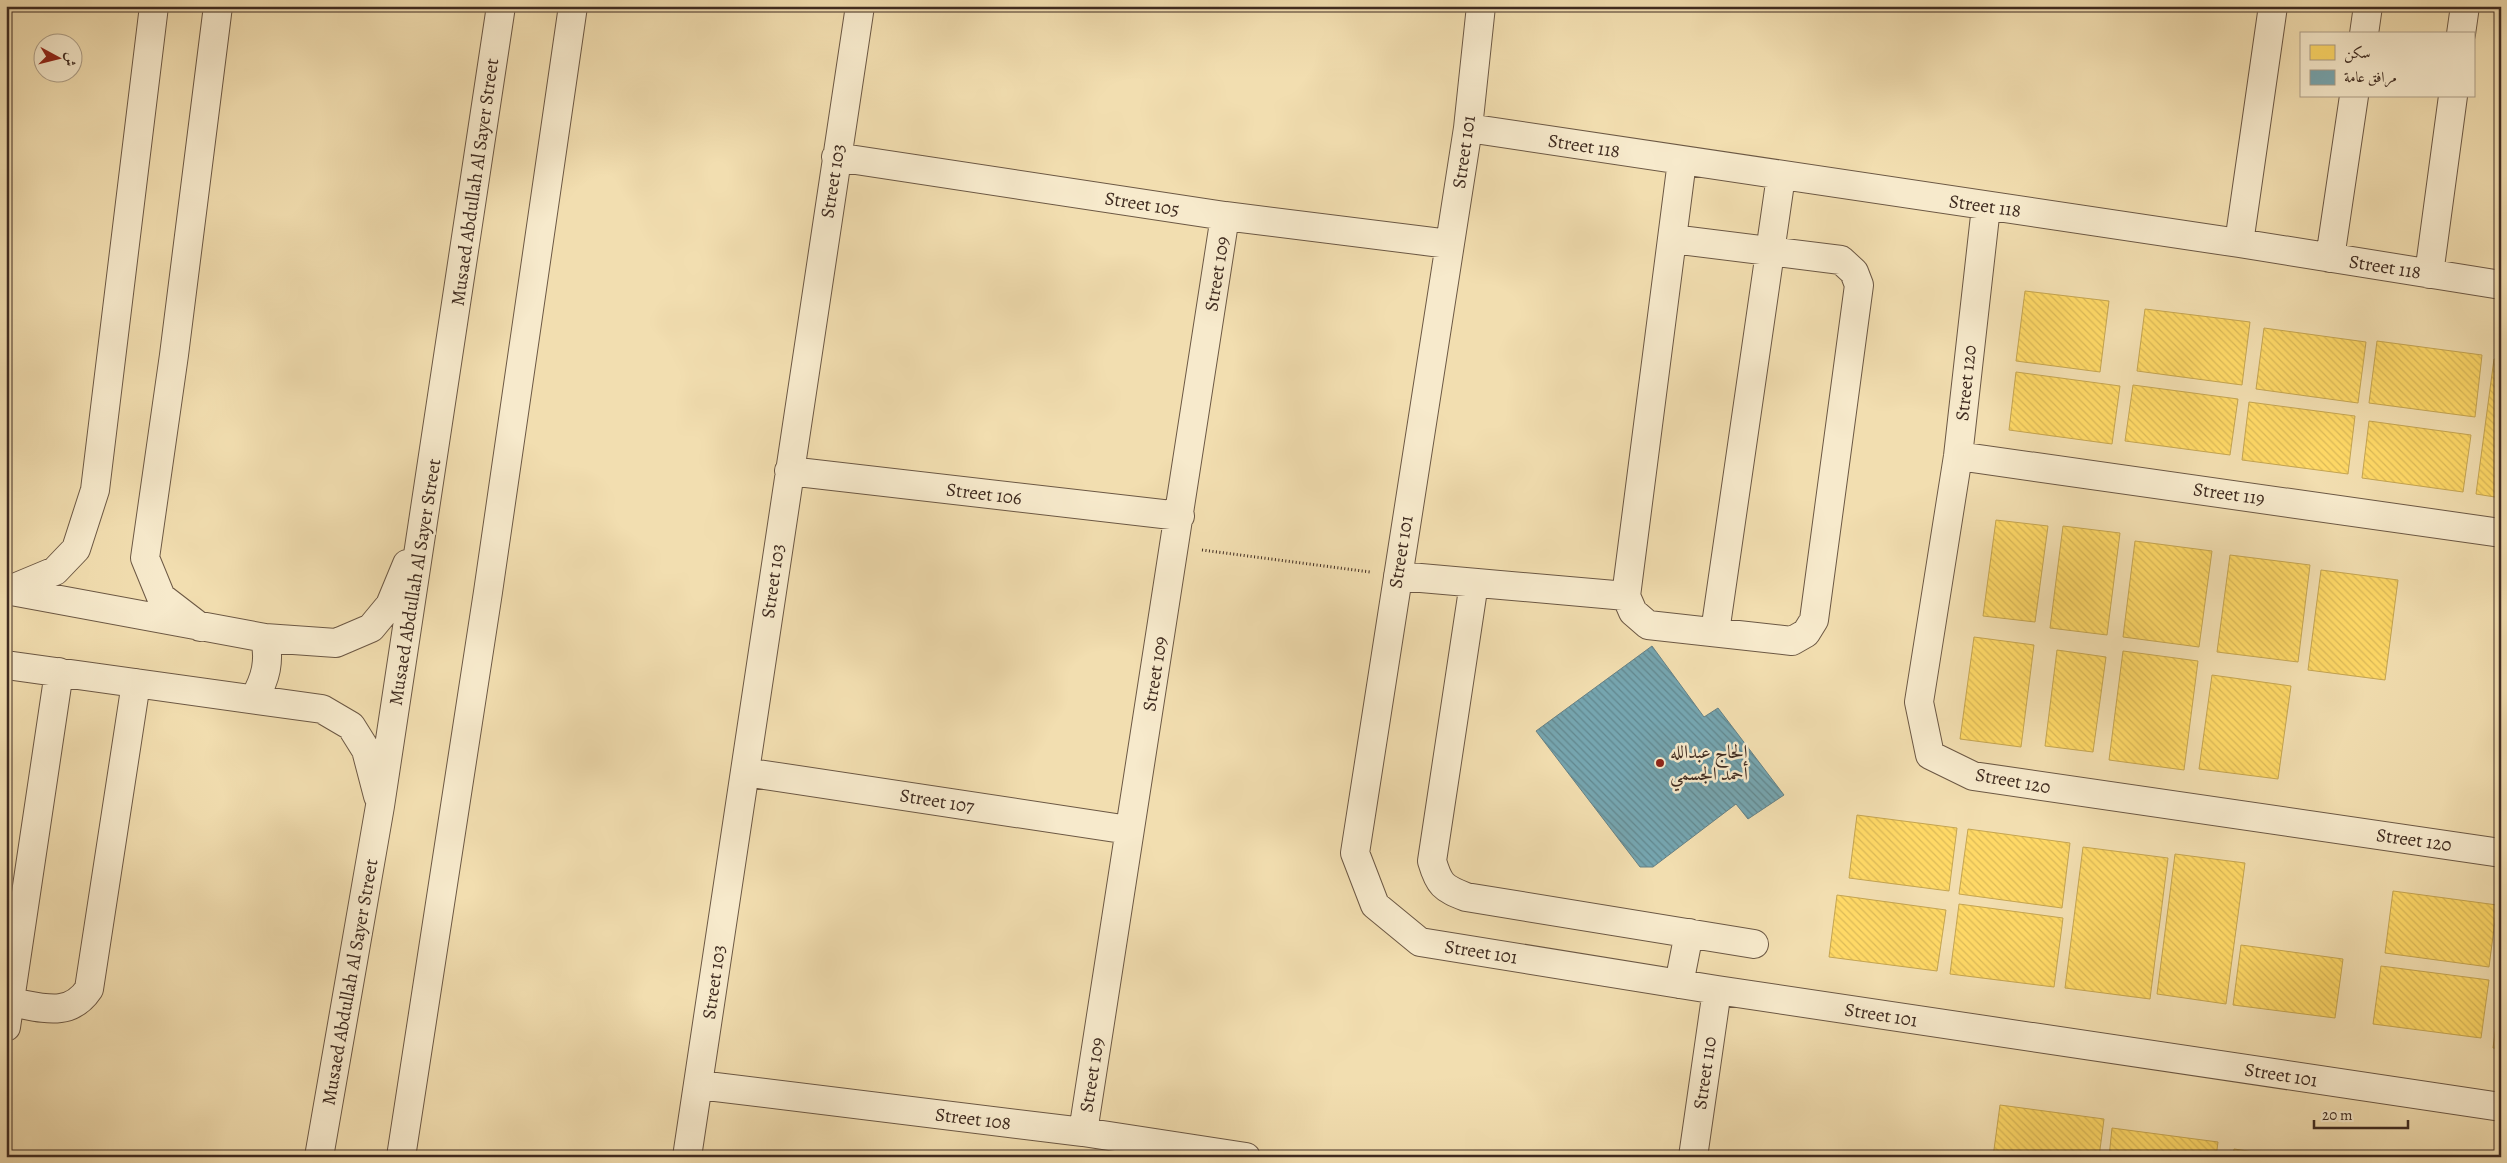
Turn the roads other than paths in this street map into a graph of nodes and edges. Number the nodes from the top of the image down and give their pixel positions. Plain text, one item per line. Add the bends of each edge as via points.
1 (154, 6) edge
2 (218, 6) edge
3 (501, 6) edge
4 (573, 6) edge
5 (860, 6) edge
6 (1481, 6) edge
7 (2273, 6) edge
8 (2368, 6) edge
9 (2465, 6) edge
10 (2364, 32) edge
11 (2461, 32) edge
12 (2354, 98) edge
13 (2453, 98) edge
14 (1468, 128) junction
15 (836, 157) junction
16 (1682, 161) junction
17 (1780, 176) junction
18 (1986, 207) junction
19 (1226, 216) junction
20 (1672, 239) junction
21 (2239, 243) junction
22 (1449, 244) junction
23 (1771, 251) junction
24 (2330, 258) junction
25 (2429, 274) junction
26 (2501, 285) edge
27 (1958, 456) junction
28 (789, 471) junction
29 (1180, 516) junction
30 (424, 521) junction
31 (2501, 533) edge
32 (1398, 576) junction
33 (1474, 583) junction
34 (7, 590) edge
35 (1626, 596) junction
36 (200, 627) junction
37 (1715, 632) junction
38 (265, 638) junction
39 (6, 665) edge
40 (59, 672) junction
41 (136, 683) junction
42 (254, 699) junction
43 (745, 772) junction
44 (380, 806) junction
45 (1129, 830) junction
46 (2501, 853) edge
47 (1689, 933) junction
48 (1754, 944) dead end
49 (1679, 984) junction
50 (1717, 990) junction
51 (8, 1014) edge
52 (699, 1085) junction
53 (2501, 1108) edge
54 (327, 1120) junction
55 (1083, 1132) junction
56 (402, 1153) edge
57 (320, 1157) edge
58 (328, 1157) edge
59 (687, 1157) edge
60 (1246, 1157) edge
61 (1692, 1157) edge

1 - 34 street via 95,490 76,549 55,571
2 - 36 street via 145,558 161,597
3 - 30 street, Musaed Abdullah Al Sayer Street
4 - 56 street
5 - 15 street, Street 103
6 - 14 street, Street 101
7 - 21 street
8 - 10 street
9 - 11 street
12 - 24 street
13 - 25 street
14 - 16 street, Street 118
14 - 22 street, Street 101
15 - 19 street, Street 105
15 - 28 street, Street 103
16 - 17 street, Street 118
16 - 20 street
17 - 18 street, Street 118
17 - 23 street
18 - 21 street, Street 118
18 - 27 street, Street 120
19 - 22 street, Street 105
19 - 29 street, Street 109
20 - 23 street
20 - 35 street
21 - 24 street, Street 118
22 - 32 street, Street 101
23 - 37 street
23 - 37 street via 1841,260 1854,272 1859,285 1814,620 1806,633 1792,641
24 - 25 street, Street 118
25 - 26 street, Street 118
27 - 31 street, Street 119
27 - 46 street, Street 120 via 1919,702 1930,755 1973,776
28 - 29 street, Street 106
28 - 43 street, Street 103
29 - 45 street, Street 109
30 - 38 street via 390,605 371,628 336,643
30 - 44 street, Musaed Abdullah Al Sayer Street
32 - 33 street
32 - 49 street, Street 101 via 1355,853 1375,905 1420,942
33 - 35 street
33 - 47 street via 1432,861 1437,878 1446,889 1466,897
34 - 36 street
35 - 37 street via 1632,612 1648,624
36 - 38 street
38 - 42 street via 267,669
39 - 40 street
40 - 41 street
40 - 51 street
41 - 42 street
41 - 51 street via 89,989 74,1006
42 - 44 street via 322,709 352,726 366,750
43 - 45 street, Street 107
43 - 52 street, Street 103
44 - 54 street, Musaed Abdullah Al Sayer Street
45 - 55 street, Street 109
47 - 48 street
47 - 49 street
49 - 50 street, Street 101
50 - 53 street, Street 101
50 - 61 street, Street 110
52 - 55 street, Street 108
52 - 59 street, Street 103
54 - 57 street, Musaed Abdullah Al Sayer Street
54 - 58 street
55 - 60 street, Street 108

